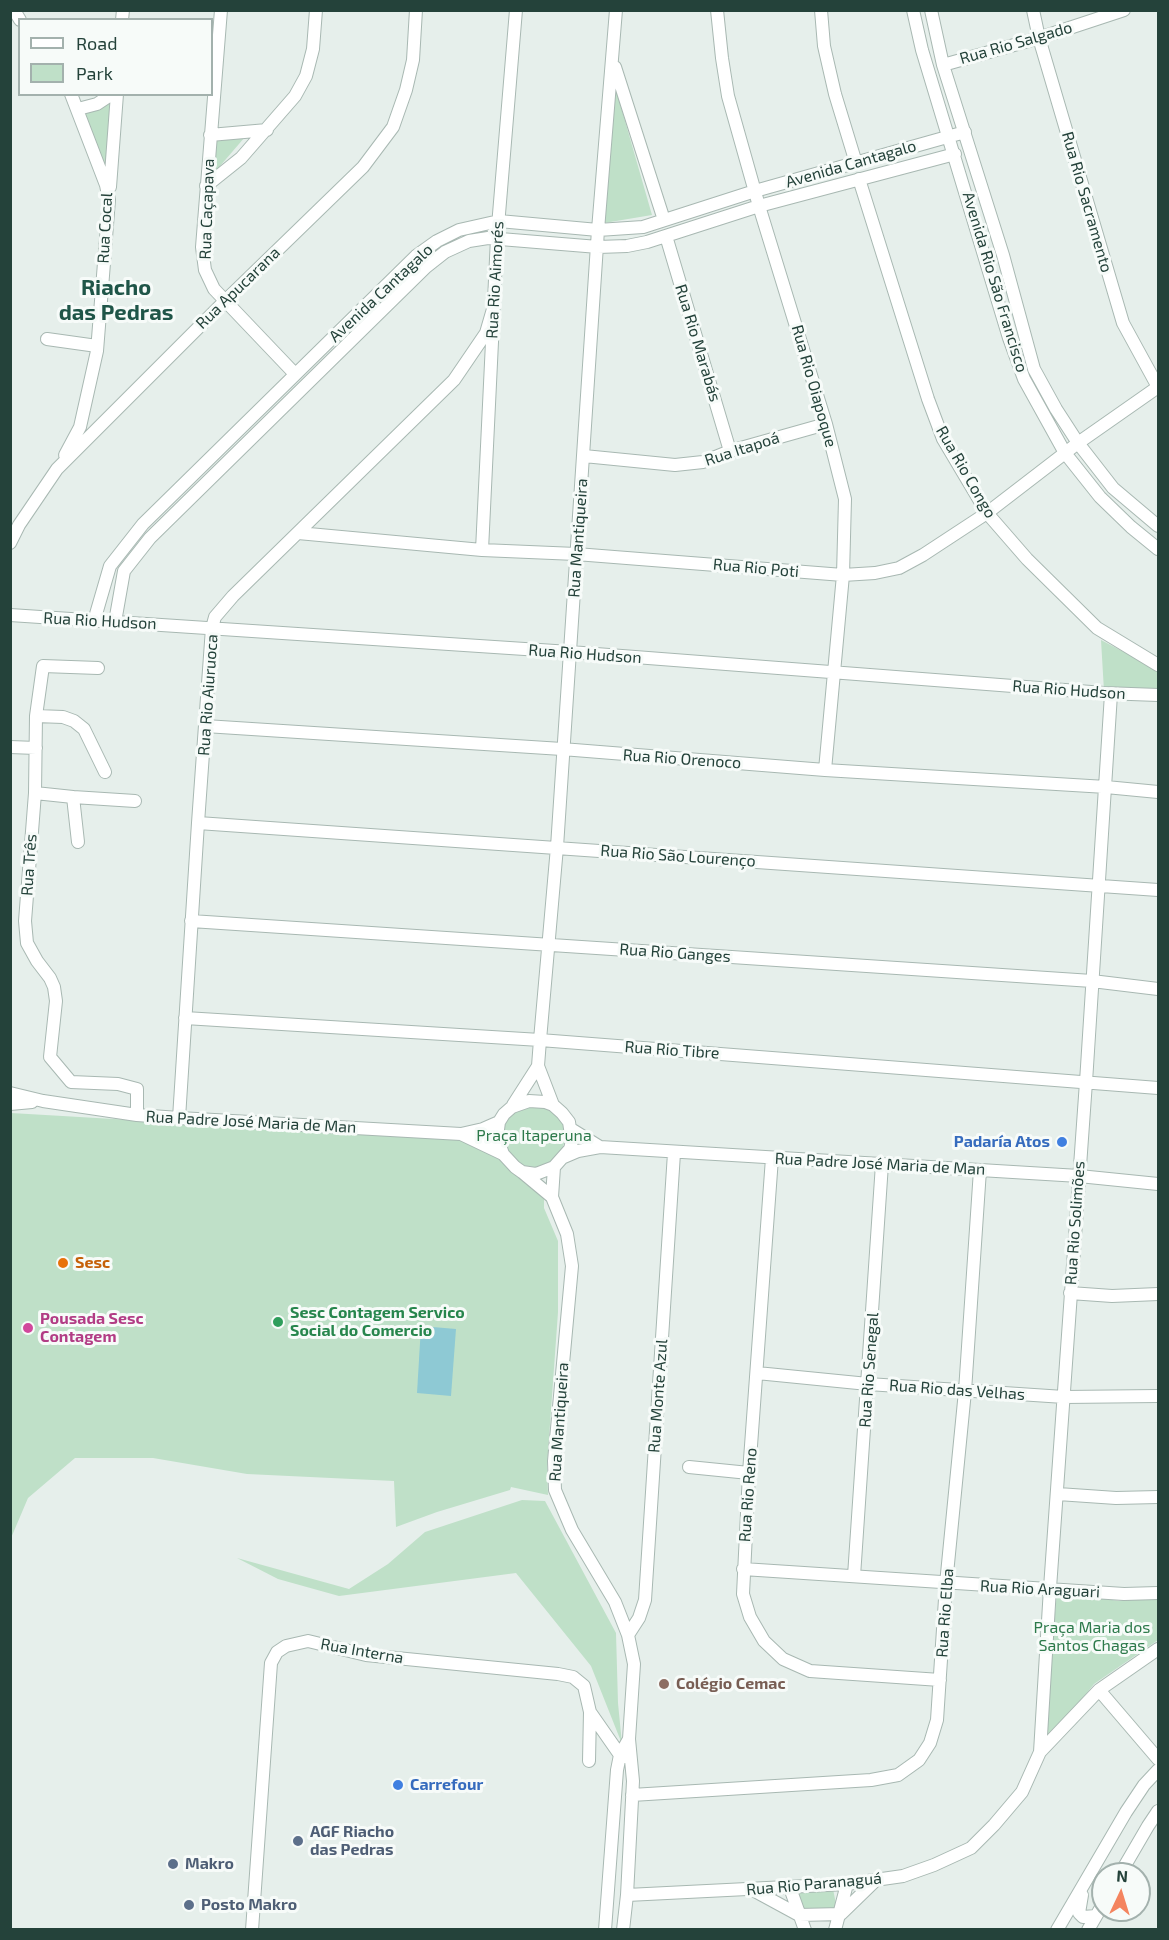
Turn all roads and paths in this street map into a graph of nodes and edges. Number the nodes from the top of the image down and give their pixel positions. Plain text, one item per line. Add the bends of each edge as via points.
1 (221, 10) edge
2 (316, 10) edge
3 (416, 10) edge
4 (516, 10) edge
5 (615, 10) edge
6 (717, 10) edge
7 (821, 10) edge
8 (913, 10) edge
9 (931, 10) edge
10 (1033, 10) edge
11 (1124, 10) edge
12 (1039, 38) junction
13 (613, 60) junction
14 (943, 65) junction
15 (72, 96) edge
16 (109, 96) edge
17 (117, 96) edge
18 (78, 110) junction
19 (267, 130) junction
20 (965, 132) junction
21 (210, 135) junction
22 (948, 136) junction
23 (955, 154) junction
24 (856, 163) junction
25 (859, 179) junction
26 (206, 186) junction
27 (755, 191) junction
28 (109, 200) junction
29 (759, 206) junction
30 (664, 220) junction
31 (498, 221) junction
32 (598, 230) junction
33 (666, 236) junction
34 (497, 238) junction
35 (598, 248) junction
36 (1003, 255) junction
37 (987, 260) junction
38 (225, 300) junction
39 (493, 309) junction
40 (47, 339) dead end
41 (97, 346) junction
42 (296, 374) junction
43 (1158, 387) edge
44 (826, 424) junction
45 (1078, 443) junction
46 (730, 451) junction
47 (1065, 453) junction
48 (584, 456) junction
49 (57, 469) junction
50 (987, 513) junction
51 (1158, 526) edge
52 (298, 533) junction
53 (10, 543) edge
54 (1158, 549) edge
55 (482, 550) junction
56 (576, 554) junction
57 (843, 575) junction
58 (10, 615) edge
59 (94, 621) junction
60 (115, 622) junction
61 (212, 628) junction
62 (570, 652) junction
63 (1158, 665) edge
64 (98, 668) dead end
65 (834, 673) junction
66 (1111, 694) junction
67 (1158, 695) edge
68 (36, 716) junction
69 (205, 726) junction
70 (10, 747) edge
71 (36, 748) junction
72 (562, 749) junction
73 (825, 770) junction
74 (105, 772) dead end
75 (1106, 787) junction
76 (1158, 792) edge
77 (35, 793) junction
78 (73, 797) junction
79 (135, 801) dead end
80 (198, 823) junction
81 (78, 842) dead end
82 (557, 847) junction
83 (1099, 886) junction
84 (1158, 890) edge
85 (191, 921) junction
86 (548, 944) junction
87 (1092, 981) junction
88 (1158, 989) edge
89 (185, 1018) junction
90 (540, 1040) junction
91 (538, 1066) junction
92 (1086, 1082) junction
93 (1158, 1088) edge
94 (10, 1093) edge
95 (42, 1101) junction
96 (10, 1104) edge
97 (553, 1106) junction
98 (512, 1107) junction
99 (137, 1115) junction
100 (179, 1119) junction
101 (498, 1122) junction
102 (571, 1129) junction
103 (461, 1134) junction
104 (600, 1147) junction
105 (674, 1152) junction
106 (503, 1154) junction
107 (564, 1157) junction
108 (772, 1158) junction
109 (882, 1164) junction
110 (554, 1167) junction
111 (980, 1170) junction
112 (522, 1172) junction
113 (1079, 1176) junction
114 (1158, 1184) edge
115 (552, 1197) junction
116 (1070, 1293) junction
117 (1158, 1294) edge
118 (756, 1373) junction
119 (868, 1384) junction
120 (964, 1391) junction
121 (1064, 1396) junction
122 (1158, 1396) edge
123 (689, 1467) dead end
124 (749, 1473) junction
125 (1058, 1494) junction
126 (1158, 1497) edge
127 (742, 1569) junction
128 (854, 1576) junction
129 (946, 1584) junction
130 (1050, 1588) junction
131 (1158, 1593) edge
132 (628, 1635) junction
133 (1158, 1649) edge
134 (940, 1680) junction
135 (1099, 1690) junction
136 (590, 1712) junction
137 (629, 1739) junction
138 (1040, 1752) junction
139 (620, 1755) junction
140 (1158, 1759) edge
141 (589, 1761) dead end
142 (633, 1765) junction
143 (1158, 1770) edge
144 (632, 1795) junction
145 (1158, 1811) edge
146 (1127, 1862) edge
147 (1090, 1875) junction
148 (876, 1880) junction
149 (847, 1884) junction
150 (790, 1888) junction
151 (752, 1890) junction
152 (627, 1895) junction
153 (841, 1914) junction
154 (799, 1915) junction
155 (1091, 1916) edge
156 (250, 1928) edge
157 (605, 1929) edge
158 (623, 1929) edge
159 (805, 1929) edge
160 (835, 1929) edge
161 (1057, 1929) edge

1 - 21 street, Rua Caçapava
2 - 19 street via 306,76
3 - 38 street, Rua Apucarana via 413,60 393,127 363,167
4 - 31 street, Rua Rio Aimorés
5 - 13 street, Rua Mantiqueira
6 - 27 street, Rua Rio Oiapoque via 728,96
7 - 24 street via 824,46
8 - 22 street, Avenida Rio São Francisco
9 - 14 street, Avenida Rio São Francisco
10 - 12 street, Rua Rio Sacramento
11 - 12 street, Rua Rio Salgado
12 - 14 street, Rua Rio Salgado
12 - 43 street, Rua Rio Sacramento via 1123,323
13 - 30 street
13 - 32 street, Rua Mantiqueira
14 - 20 street, Avenida Rio São Francisco
15 - 18 street, Rua Cocal
16 - 18 street
17 - 28 street
18 - 28 street, Rua Cocal
19 - 21 street
19 - 26 street via 241,158
20 - 22 street, Avenida Cantagalo
20 - 36 street, Avenida Rio São Francisco
21 - 26 street, Rua Caçapava
22 - 23 street, Avenida Rio São Francisco
22 - 24 street, Avenida Cantagalo
23 - 25 street, Avenida Cantagalo
23 - 37 street, Avenida Rio São Francisco
24 - 27 street, Avenida Cantagalo
25 - 29 street, Avenida Cantagalo
25 - 50 street, Rua Rio Congo via 943,439
26 - 38 street, Rua Caçapava via 202,247 205,270 214,289
27 - 29 street, Rua Rio Oiapoque
27 - 30 street, Avenida Cantagalo
28 - 41 street, Rua Cocal
29 - 33 street, Avenida Cantagalo
29 - 44 street, Rua Rio Oiapoque
30 - 32 street, Avenida Cantagalo via 644,227
31 - 32 street, Avenida Cantagalo
31 - 34 street, Rua Rio Aimorés
31 - 42 street, Avenida Cantagalo via 459,230 423,251
32 - 35 street, Rua Mantiqueira
33 - 35 street, Avenida Cantagalo via 627,246
33 - 46 street, Rua Rio Marabás
34 - 35 street, Avenida Cantagalo
34 - 39 street, Rua Rio Aimorés
34 - 60 street, Avenida Cantagalo via 469,241 445,252 426,267 173,514 124,571
35 - 48 street, Rua Mantiqueira
36 - 37 street
36 - 45 street, Avenida Rio São Francisco via 1034,369
37 - 47 street, Avenida Rio São Francisco via 1024,379
38 - 42 street, Rua Caçapava
38 - 49 street, Rua Apucarana
39 - 52 street, Rua Rio Aiuruoca via 486,333 454,380
39 - 55 street, Rua Rio Aimorés
40 - 41 street
41 - 49 street, Rua Cocal via 80,427
42 - 59 street, Avenida Cantagalo via 143,524 110,566
43 - 45 street, Rua Rio Poti
44 - 46 street, Rua Itapoá
44 - 57 street, Rua Rio Oiapoque via 845,499
45 - 47 street, Rua Rio Poti
45 - 51 street, Avenida Rio São Francisco via 1113,488
46 - 48 street, Rua Itapoá via 703,462 675,465
47 - 50 street, Rua Rio Poti
47 - 54 street, Avenida Rio São Francisco via 1100,497
48 - 56 street, Rua Mantiqueira
49 - 53 street, Rua Apucarana
50 - 57 street, Rua Rio Poti via 899,568
50 - 63 street, Rua Rio Congo via 1097,628
52 - 55 street, Rua Rio Poti
52 - 61 street, Rua Rio Aiuruoca via 234,596 215,617
55 - 56 street, Rua Rio Poti
56 - 57 street, Rua Rio Poti
56 - 62 street, Rua Mantiqueira
57 - 65 street, Rua Rio Oiapoque
58 - 59 street, Rua Rio Hudson
59 - 60 street, Rua Rio Hudson
60 - 61 street, Rua Rio Hudson
61 - 62 street, Rua Rio Hudson
61 - 69 street, Rua Rio Aiuruoca
62 - 65 street, Rua Rio Hudson
62 - 72 street, Rua Mantiqueira
64 - 68 street, Rua Três via 43,666
65 - 66 street, Rua Rio Hudson
65 - 73 street, Rua Rio Oiapoque
66 - 67 street, Rua Rio Hudson
66 - 75 street, Rua Rio Solimões
68 - 71 street, Rua Três
68 - 74 street via 63,717 84,729
69 - 72 street, Rua Rio Orenoco
69 - 80 street, Rua Rio Aiuruoca
70 - 71 street
71 - 77 street, Rua Três
72 - 73 street, Rua Rio Orenoco
72 - 82 street, Rua Mantiqueira
73 - 75 street, Rua Rio Orenoco
75 - 76 street, Rua Rio Orenoco
75 - 83 street, Rua Rio Solimões
77 - 78 street
77 - 99 street, Rua Três via 25,921 27,942 54,987 50,1057 71,1082 137,1089
78 - 79 street
78 - 81 street
80 - 82 street, Rua Rio São Lourenço
80 - 85 street, Rua Rio Aiuruoca
82 - 83 street, Rua Rio São Lourenço
82 - 86 street, Rua Mantiqueira
83 - 84 street, Rua Rio São Lourenço
83 - 87 street, Rua Rio Solimões
85 - 86 street, Rua Rio Ganges
85 - 89 street, Rua Rio Aiuruoca
86 - 87 street, Rua Rio Ganges
86 - 90 street, Rua Mantiqueira
87 - 88 street, Rua Rio Ganges
87 - 92 street, Rua Rio Solimões
89 - 90 street, Rua Rio Tibre
89 - 100 street, Rua Rio Aiuruoca
90 - 91 street, Rua Mantiqueira
90 - 92 street, Rua Rio Tibre
91 - 97 street, Rua Mantiqueira
91 - 98 street, Rua Mantiqueira
92 - 93 street, Rua Rio Tibre
92 - 113 street, Rua Rio Solimões
94 - 95 street, Rua Padre José Maria de Man
95 - 96 street, Rua Padre José Maria de Man
95 - 99 street, Rua Padre José Maria de Man
97 - 98 street via 529,1101
97 - 102 street
98 - 101 street
99 - 100 street, Rua Padre José Maria de Man
100 - 103 street, Rua Padre José Maria de Man
101 - 103 street, Rua Padre José Maria de Man
101 - 106 street
102 - 104 street, Rua Padre José Maria de Man
102 - 107 street via 570,1149
103 - 106 street, Rua Padre José Maria de Man
104 - 105 street, Rua Padre José Maria de Man
104 - 107 street, Rua Padre José Maria de Man
105 - 108 street, Rua Padre José Maria de Man
105 - 132 street, Rua Monte Azul via 645,1600
106 - 112 street
107 - 110 street
108 - 109 street, Rua Padre José Maria de Man
108 - 118 street, Rua Rio Reno
109 - 111 street, Rua Padre José Maria de Man
109 - 119 street, Rua Rio Senegal
110 - 112 street via 536,1174
110 - 115 street, Rua Mantiqueira
111 - 113 street, Rua Padre José Maria de Man
111 - 120 street, Rua Rio Elba
112 - 115 street, Rua Mantiqueira
113 - 114 street, Rua Padre José Maria de Man
113 - 116 street, Rua Rio Solimões
115 - 132 street, Rua Mantiqueira via 567,1234 572,1266 554,1461 555,1490 572,1530 615,1602
116 - 117 street
116 - 121 street, Rua Rio Solimões
118 - 119 street, Rua Rio das Velhas
118 - 124 street, Rua Rio Reno
119 - 120 street, Rua Rio das Velhas
119 - 128 street, Rua Rio Senegal
120 - 121 street, Rua Rio das Velhas
120 - 129 street, Rua Rio Elba
121 - 122 street, Rua Rio das Velhas
121 - 125 street, Rua Rio Solimões
123 - 124 street
124 - 127 street, Rua Rio Reno
125 - 126 street
125 - 130 street, Rua Rio Solimões
127 - 128 street, Rua Rio Araguari
127 - 134 street, Rua Rio Reno via 743,1594 750,1617 764,1641 783,1659 810,1671
128 - 129 street, Rua Rio Araguari
129 - 130 street, Rua Rio Araguari
129 - 134 street, Rua Rio Elba
130 - 131 street, Rua Rio Araguari
130 - 138 street, Rua Rio Solimões
132 - 137 street, Rua Mantiqueira via 634,1664
133 - 135 street, Rua Rio Paranaguá
134 - 144 street, Rua Rio Elba via 937,1720 930,1743 918,1760 897,1775 871,1780
135 - 138 street, Rua Rio Paranaguá
135 - 140 street
136 - 139 street, Rua Interna
136 - 141 street, Rua Interna
136 - 156 street, Rua Interna via 584,1686 566,1675 366,1655 308,1641 286,1646 271,1663
137 - 139 street, Rua Mantiqueira
137 - 142 street, Rua Mantiqueira
138 - 148 street, Rua Rio Paranaguá via 1022,1792 970,1848 903,1876
139 - 142 street, Rua Interna
139 - 157 street, Rua Mantiqueira
142 - 144 street, Rua Mantiqueira
143 - 147 street via 1126,1812
144 - 152 street, Rua Mantiqueira
145 - 146 street
147 - 155 street via 1079,1913
147 - 161 street
148 - 149 street, Rua Rio Paranaguá
148 - 153 street
149 - 150 street, Rua Rio Paranaguá
149 - 153 street
150 - 151 street, Rua Rio Paranaguá
150 - 154 street
151 - 152 street, Rua Rio Paranaguá
151 - 154 street
152 - 158 street, Rua Mantiqueira
153 - 154 street
153 - 160 street
154 - 159 street

